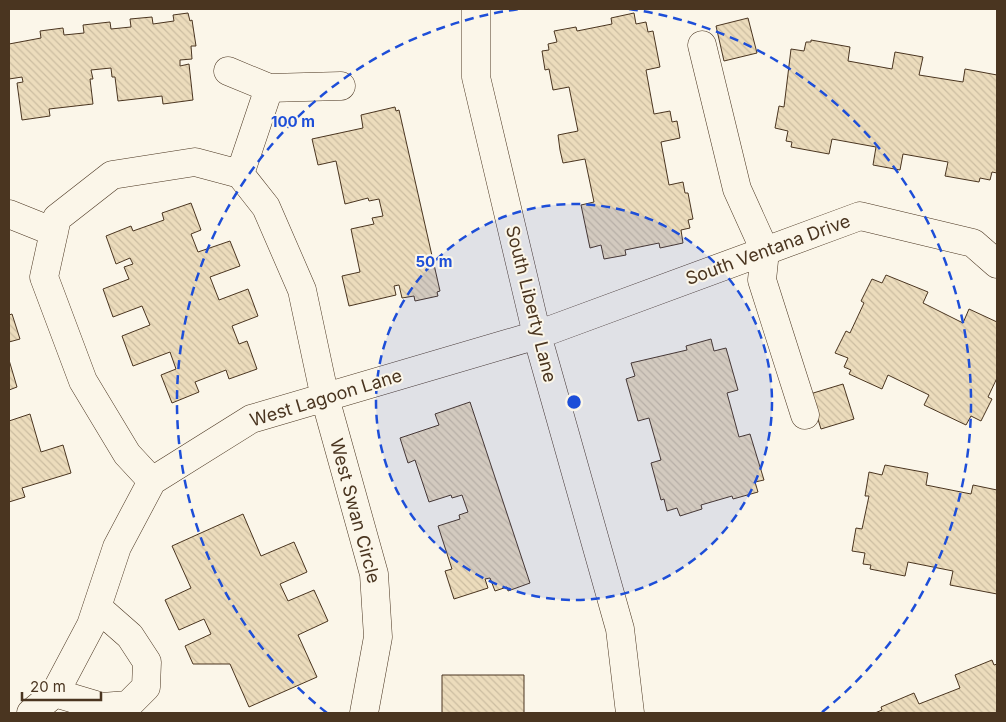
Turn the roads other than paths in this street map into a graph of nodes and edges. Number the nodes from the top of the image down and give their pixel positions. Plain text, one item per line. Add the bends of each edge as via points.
1 (476, 9) edge
2 (702, 45) dead end
3 (228, 71) dead end
4 (341, 86) dead end
5 (269, 88) junction
6 (240, 174) junction
7 (9, 214) edge
8 (54, 232) junction
9 (765, 251) junction
10 (997, 264) edge
11 (537, 335) junction
12 (324, 398) junction
13 (805, 415) dead end
14 (152, 481) junction
15 (96, 607) junction
16 (54, 693) junction
17 (31, 713) edge
18 (364, 713) edge
19 (630, 713) edge

1 - 11 street, South Liberty Lane via 476,77
2 - 9 street via 737,189
3 - 5 street
4 - 5 street
5 - 6 street
6 - 8 street via 195,162 112,176 57,218
6 - 12 street, West Swan Circle via 266,207 302,290
7 - 8 street
8 - 14 street via 44,278 84,381 127,454
9 - 10 street, South Ventana Drive via 860,216 972,243
9 - 11 street, South Ventana Drive
9 - 13 street via 762,280
11 - 12 street, West Lagoon Lane
11 - 19 street, South Liberty Lane via 620,629
12 - 14 street, West Lagoon Lane via 251,419
12 - 18 street, West Swan Circle via 374,574 378,637
14 - 15 street, West Lagoon Lane via 116,547
15 - 16 street, West Lagoon Lane via 91,625
15 - 16 street via 130,636 147,662 146,687 128,705 102,707
16 - 17 street, West Lagoon Lane

